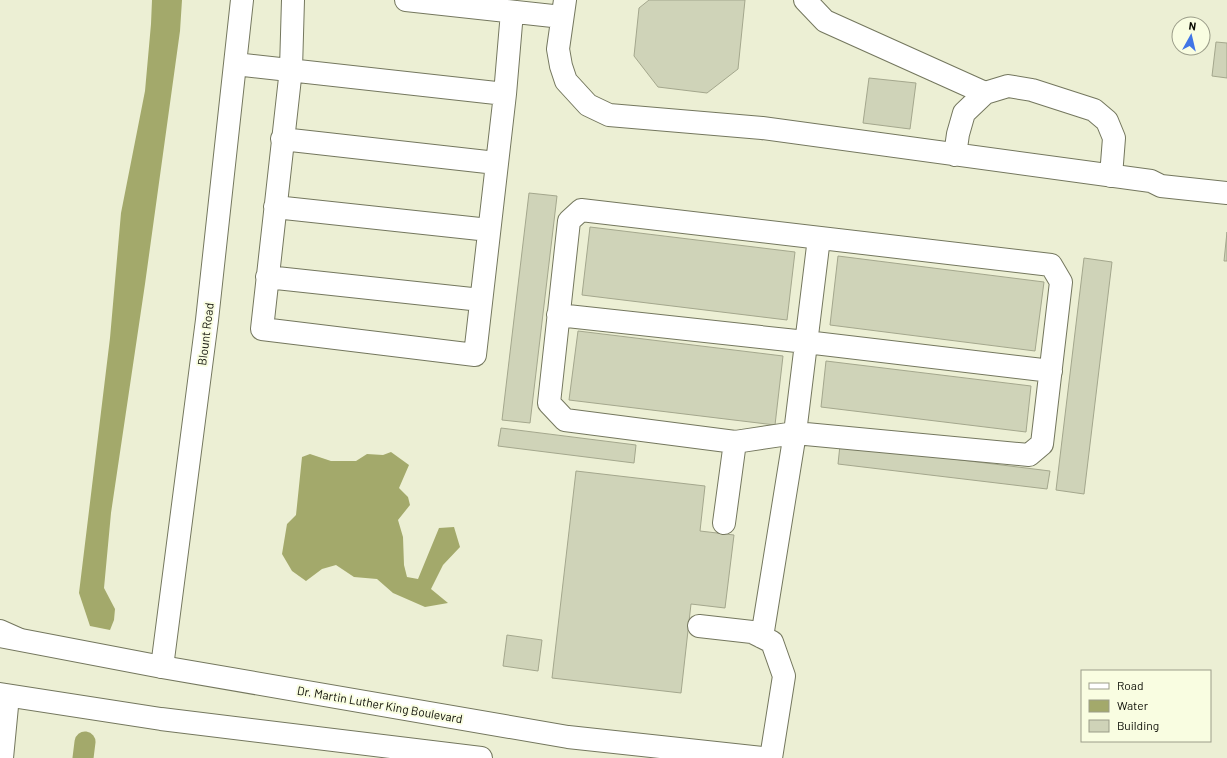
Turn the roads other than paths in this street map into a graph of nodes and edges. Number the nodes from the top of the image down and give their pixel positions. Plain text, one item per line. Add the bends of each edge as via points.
1 (242, 0) edge
2 (292, 0) edge
3 (406, 0) edge
4 (805, 0) edge
5 (564, 9) edge
6 (512, 12) junction
7 (235, 64) junction
8 (291, 69) junction
9 (505, 94) junction
10 (985, 94) junction
11 (282, 139) junction
12 (955, 155) junction
13 (496, 163) junction
14 (1111, 176) junction
15 (1227, 193) edge
16 (275, 207) junction
17 (489, 230) junction
18 (818, 238) junction
19 (267, 276) junction
20 (481, 300) junction
21 (558, 315) junction
22 (806, 342) junction
23 (1051, 371) junction
24 (795, 433) junction
25 (735, 442) junction
26 (724, 523) dead end
27 (699, 626) dead end
28 (6, 635) edge
29 (762, 637) junction
30 (162, 667) junction
31 (4, 695) edge
32 (407, 753) edge
33 (2, 758) edge
34 (481, 758) edge
35 (762, 758) edge
36 (771, 758) edge

1 - 7 main road, Blount Road
2 - 8 main road
3 - 6 main road
4 - 10 main road via 825,21
5 - 6 main road
5 - 12 main road via 558,49 566,81 588,105 609,115 762,128
6 - 9 main road
7 - 8 main road
7 - 30 main road, Blount Road via 207,320
8 - 9 main road
8 - 11 main road
9 - 13 main road
10 - 12 main road via 964,113
10 - 14 main road via 1008,86 1032,90 1094,110 1107,121 1114,138
11 - 13 main road
11 - 16 main road
12 - 14 main road
13 - 17 main road
14 - 15 main road via 1152,181 1161,186
16 - 17 main road
16 - 19 main road
17 - 20 main road
18 - 21 main road via 581,210 569,221
18 - 22 main road
18 - 23 main road via 1051,266 1061,282
19 - 20 main road
19 - 20 main road via 262,329 475,355
21 - 22 main road
21 - 25 main road via 549,403 565,420
22 - 23 main road
22 - 24 main road
23 - 24 main road via 1042,444 1029,455
24 - 25 main road
24 - 29 main road
25 - 26 main road
27 - 29 main road via 752,632
28 - 30 main road, Dr. Martin Luther King Boulevard
29 - 36 main road via 772,642 784,676
30 - 35 main road, Dr. Martin Luther King Boulevard via 568,737
31 - 32 main road
31 - 33 main road
32 - 34 main road

